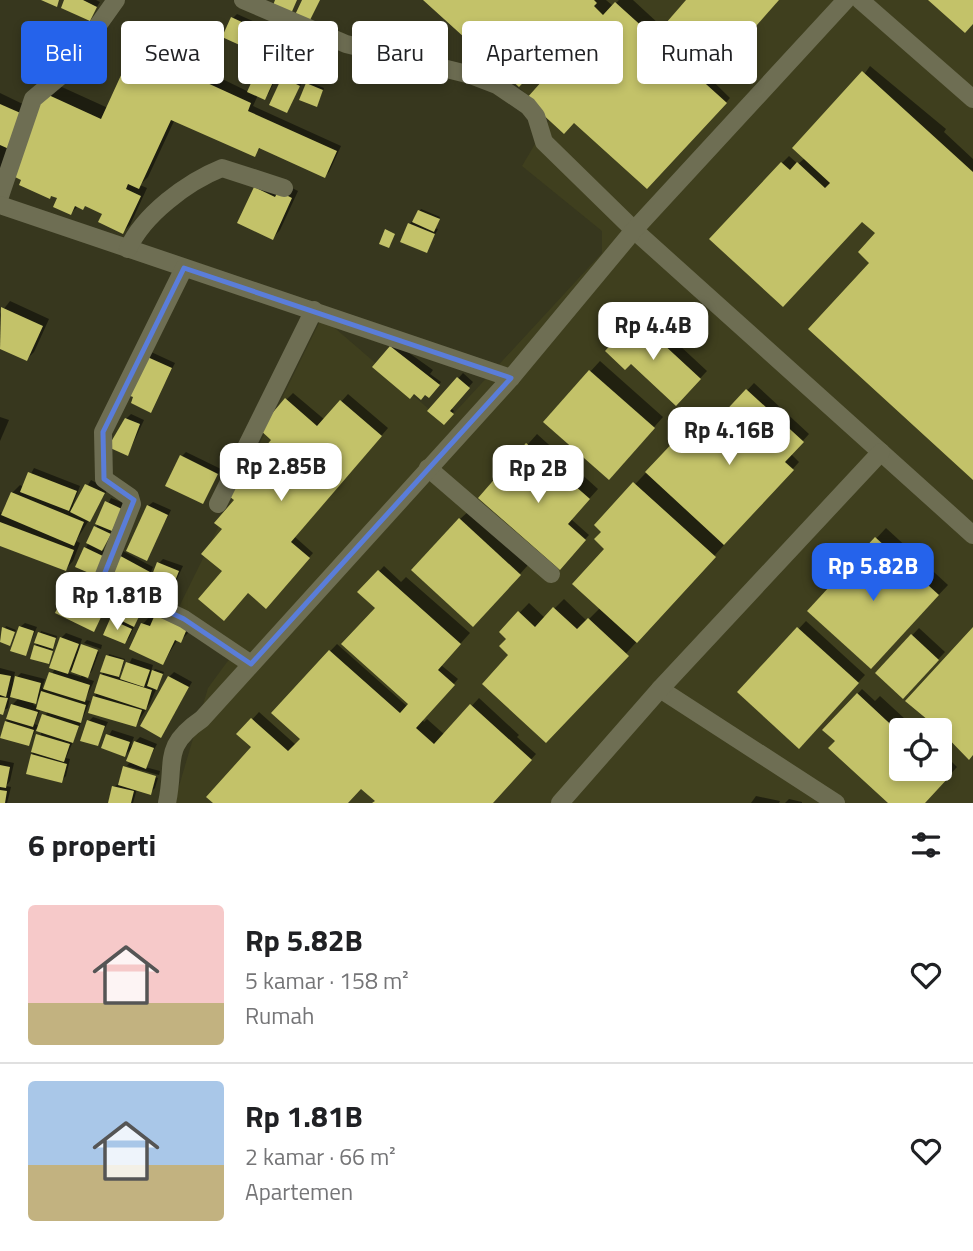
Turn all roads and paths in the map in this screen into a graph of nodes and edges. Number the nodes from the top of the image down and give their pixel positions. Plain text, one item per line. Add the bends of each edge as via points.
1 (116, 0) edge
2 (243, 0) edge
3 (846, 0) edge
4 (860, 0) edge
5 (973, 99) edge
6 (284, 188) dead end
7 (0, 196) edge
8 (0, 205) edge
9 (634, 230) junction
10 (128, 249) junction
11 (184, 268) junction
12 (314, 310) junction
13 (510, 378) junction
14 (881, 452) junction
15 (428, 467) junction
16 (218, 504) dead end
17 (973, 535) edge
18 (551, 574) dead end
19 (251, 664) junction
20 (660, 689) junction
21 (172, 799) edge
22 (560, 803) edge
23 (836, 803) edge

1 - 7 street via 64,73 33,99
2 - 9 street via 345,44 497,85 528,106 544,142
3 - 9 street
4 - 5 street
6 - 10 street via 222,168 158,209 137,230
8 - 10 street
9 - 13 street
9 - 14 street
10 - 11 street
11 - 12 street
11 - 19 street via 103,432 104,479 130,497 132,504 102,580 184,619
12 - 13 street
12 - 16 street
13 - 15 street
14 - 17 street
14 - 20 street
15 - 18 street
15 - 19 street
19 - 21 street via 202,719 179,736 172,755
20 - 22 street
20 - 23 street

